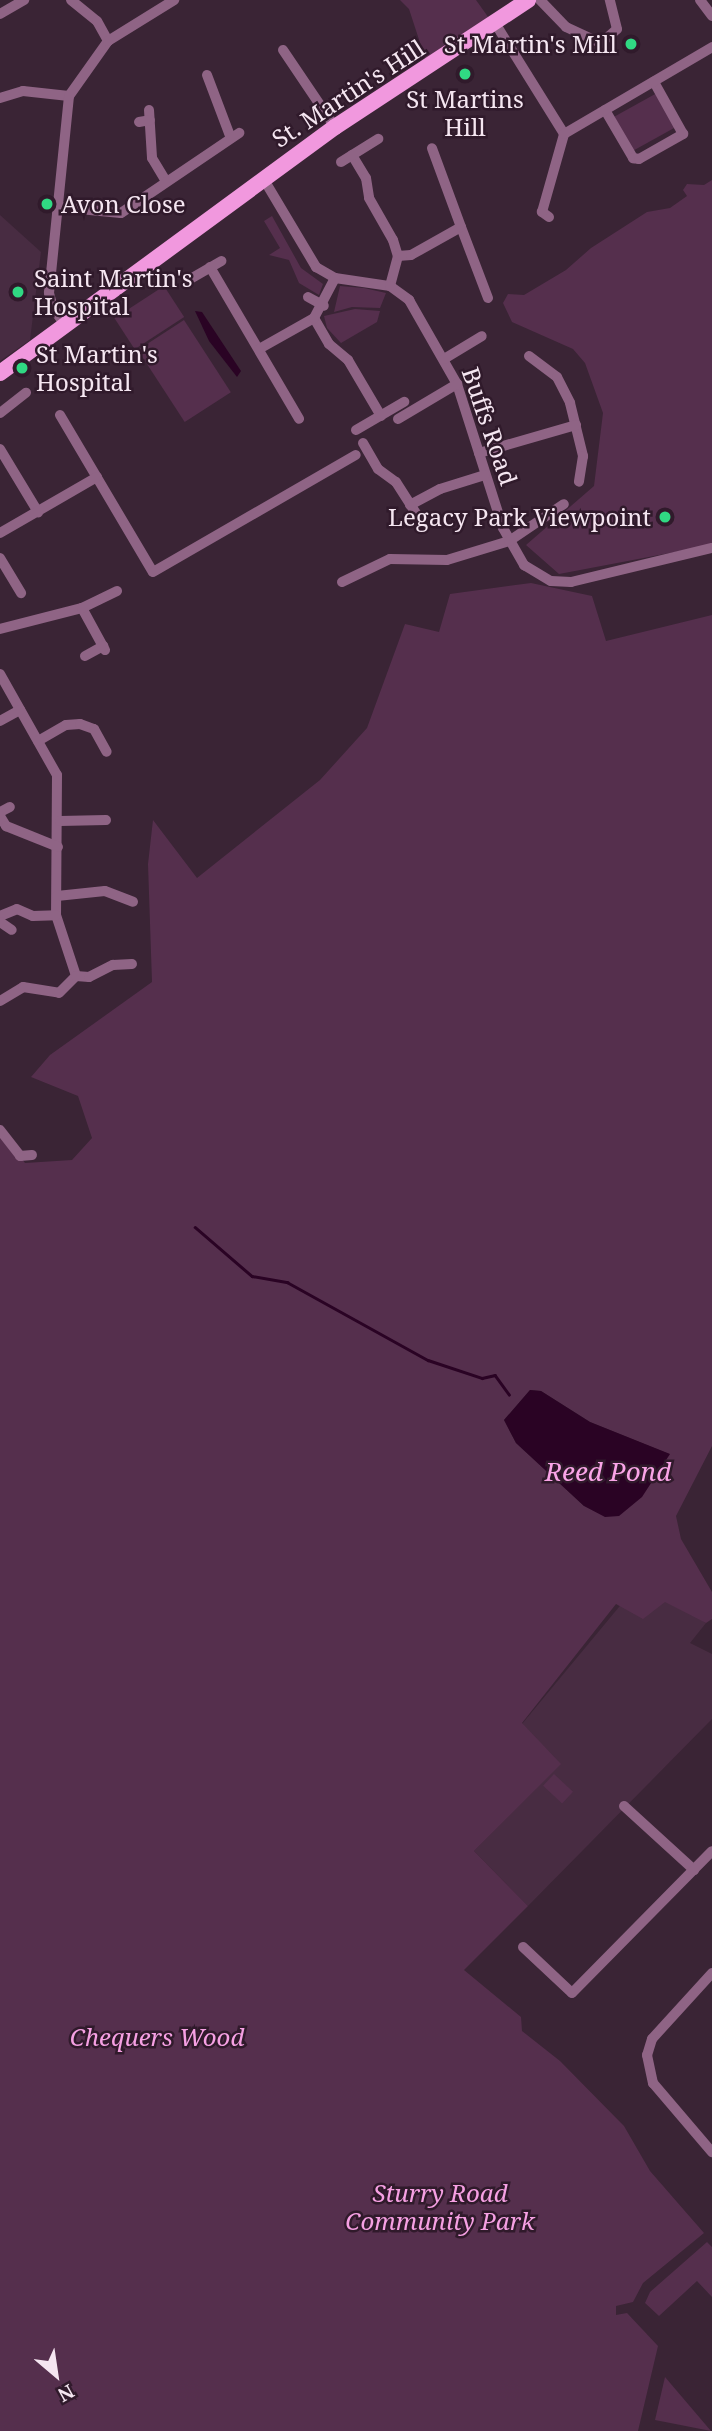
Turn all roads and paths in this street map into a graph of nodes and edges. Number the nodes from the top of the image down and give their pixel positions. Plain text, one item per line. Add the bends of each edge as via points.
1 (24, 0) edge
2 (71, 0) edge
3 (174, 0) edge
4 (528, 0) edge
5 (540, 0) edge
6 (610, 0) edge
7 (700, 0) edge
8 (0, 14) edge
9 (712, 16) edge
10 (495, 23) junction
11 (108, 41) junction
12 (712, 47) edge
13 (283, 50) dead end
14 (206, 82) dead end
15 (654, 82) junction
16 (69, 96) junction
17 (0, 98) edge
18 (605, 110) junction
19 (139, 122) dead end
20 (335, 127) junction
21 (564, 134) junction
22 (378, 139) dead end
23 (432, 148) dead end
24 (352, 155) junction
25 (341, 162) dead end
26 (263, 178) junction
27 (166, 181) junction
28 (59, 207) junction
29 (549, 217) dead end
30 (461, 227) junction
31 (398, 256) junction
32 (221, 261) dead end
33 (210, 267) junction
34 (191, 278) dead end
35 (335, 278) junction
36 (390, 286) junction
37 (308, 297) dead end
38 (488, 298) dead end
39 (324, 306) junction
40 (314, 318) junction
41 (65, 325) junction
42 (482, 336) dead end
43 (259, 349) junction
44 (529, 356) dead end
45 (444, 359) junction
46 (0, 373) edge
47 (457, 384) junction
48 (26, 393) dead end
49 (404, 402) dead end
50 (0, 413) edge
51 (60, 415) dead end
52 (381, 416) junction
53 (299, 419) dead end
54 (398, 419) dead end
55 (576, 425) junction
56 (356, 430) dead end
57 (363, 443) dead end
58 (0, 449) edge
59 (479, 453) junction
60 (356, 454) dead end
61 (485, 475) junction
62 (97, 477) junction
63 (579, 482) dead end
64 (564, 504) dead end
65 (410, 505) junction
66 (38, 512) junction
67 (419, 519) dead end
68 (0, 533) edge
69 (509, 541) junction
70 (712, 548) edge
71 (0, 558) edge
72 (342, 582) dead end
73 (117, 590) dead end
74 (21, 593) dead end
75 (82, 608) junction
76 (0, 629) edge
77 (85, 656) dead end
78 (0, 674) edge
79 (20, 710) junction
80 (0, 721) edge
81 (38, 741) junction
82 (107, 752) dead end
83 (10, 807) dead end
84 (0, 814) edge
85 (106, 820) dead end
86 (60, 821) junction
87 (58, 847) junction
88 (57, 896) junction
89 (133, 902) dead end
90 (56, 915) junction
91 (0, 916) edge
92 (0, 922) edge
93 (12, 930) dead end
94 (132, 964) dead end
95 (76, 976) junction
96 (0, 1002) edge
97 (0, 1130) edge
98 (32, 1155) dead end
99 (624, 1806) dead end
100 (712, 1852) edge
101 (694, 1870) junction
102 (523, 1947) dead end
103 (712, 1973) edge
104 (712, 2152) edge

1 - 8 street
2 - 11 street via 97,20
3 - 11 street
4 - 10 main road, St. Martin's Hill
5 - 6 street via 566,27 601,43 617,29
7 - 9 street
10 - 20 main road, St. Martin's Hill
10 - 21 street
11 - 16 street
12 - 15 street
13 - 20 street
14 - 27 street via 235,135
15 - 18 street
15 - 18 street via 683,131 639,159 633,158
16 - 17 street via 23,91
16 - 28 street
18 - 21 street
19 - 27 street via 150,115 152,158
20 - 26 main road, St. Martin's Hill
21 - 29 street via 542,212
22 - 24 street
23 - 30 street
24 - 25 street
24 - 31 street
26 - 35 street via 309,259
26 - 41 main road, St. Martin's Hill
27 - 28 street via 121,213
28 - 41 street via 49,293 52,308
30 - 31 street via 411,255
30 - 38 street
31 - 36 street
32 - 33 street
33 - 34 street
33 - 43 street
35 - 36 street
35 - 39 street
36 - 45 street, Buffs Road via 405,294
37 - 39 street
39 - 40 street
40 - 43 street
40 - 52 street via 329,344 348,360
41 - 46 main road, St. Martin's Hill
42 - 45 street
43 - 53 street
44 - 55 street via 557,377
45 - 47 street, Buffs Road
47 - 54 street
47 - 59 street, Buffs Road
48 - 50 street
49 - 52 street
51 - 62 street
52 - 56 street
55 - 59 street
55 - 63 street via 583,456
57 - 65 street
58 - 66 street
59 - 61 street, Buffs Road
60 - 62 street via 153,572
61 - 65 street via 440,489
61 - 69 street, Buffs Road
62 - 66 street
64 - 69 street
65 - 67 street
66 - 68 street
69 - 70 street, Buffs Road via 524,565 551,580 571,582
69 - 72 street via 447,560 390,559
71 - 74 street
73 - 75 street
75 - 76 street
75 - 77 street via 104,648
78 - 79 street
79 - 80 street
79 - 81 street
81 - 82 street via 66,725 80,724 94,729
81 - 86 street via 57,775
83 - 84 street
84 - 87 street via 6,826
85 - 86 street
86 - 87 street
87 - 88 street
88 - 89 street via 105,891
88 - 90 street
90 - 91 street via 33,916 17,909
90 - 95 street
92 - 93 street
94 - 95 street via 113,965 89,977
95 - 96 street via 59,993 23,987
97 - 98 street via 20,1156
99 - 101 street
100 - 101 street
101 - 102 street via 572,1993
103 - 104 street via 652,2039 647,2055 653,2083

